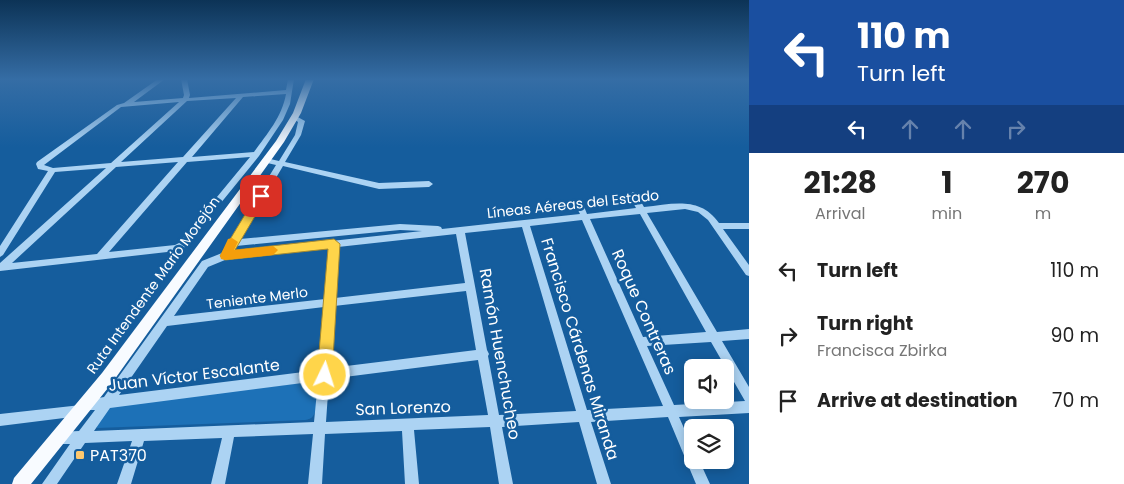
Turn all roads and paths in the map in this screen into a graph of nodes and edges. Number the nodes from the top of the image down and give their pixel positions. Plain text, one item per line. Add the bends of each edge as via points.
1 (129, 102) edge
2 (162, 102) edge
3 (183, 102) edge
4 (237, 102) edge
5 (287, 102) edge
6 (300, 102) edge
7 (126, 104) junction
8 (294, 117) junction
9 (256, 154) junction
10 (187, 159) junction
11 (266, 160) junction
12 (281, 164) junction
13 (112, 165) junction
14 (53, 170) junction
15 (429, 184) dead end
16 (633, 195) dead end
17 (580, 206) dead end
18 (641, 211) junction
19 (584, 217) junction
20 (526, 224) junction
21 (716, 226) junction
22 (749, 226) edge
23 (460, 230) junction
24 (448, 232) junction
25 (232, 243) junction
26 (334, 244) junction
27 (182, 245) joint
28 (0, 253) edge
29 (225, 256) junction
30 (99, 257) junction
31 (1, 266) edge
32 (749, 272) edge
33 (471, 286) junction
34 (330, 303) junction
35 (164, 322) junction
36 (749, 334) edge
37 (714, 336) junction
38 (639, 342) junction
39 (484, 354) junction
40 (325, 375) junction
41 (749, 398) edge
42 (106, 402) junction
43 (85, 407) junction
44 (749, 407) edge
45 (670, 412) junction
46 (584, 416) junction
47 (0, 420) edge
48 (495, 421) junction
49 (408, 424) junction
50 (320, 427) junction
51 (229, 431) junction
52 (140, 435) junction
53 (59, 438) junction
54 (82, 438) junction
55 (20, 484) edge
56 (49, 484) edge
57 (124, 484) edge
58 (218, 484) edge
59 (315, 484) edge
60 (412, 484) edge
61 (506, 484) edge
62 (604, 484) edge
63 (703, 484) edge

1 - 7 street
2 - 7 street
3 - 13 street
4 - 10 street
5 - 9 street via 280,120
6 - 8 main road, Ruta Intendente Mario Morejón
7 - 14 street via 40,164 40,168
8 - 11 main road, Ruta Intendente Mario Morejón
8 - 12 street via 302,124
9 - 10 street
9 - 27 street
10 - 13 street
10 - 30 street
11 - 12 street
11 - 43 main road, Ruta Intendente Mario Morejón
12 - 15 street via 379,186
12 - 25 street
13 - 14 street
13 - 31 street
14 - 28 street
16 - 18 street
17 - 19 street, Roque Contreras
18 - 19 street, Líneas Aéreas del Estado
18 - 21 street, Líneas Aéreas del Estado via 685,206 701,210
18 - 37 street
19 - 20 street, Líneas Aéreas del Estado
19 - 38 street, Roque Contreras
20 - 23 street, Líneas Aéreas del Estado
20 - 46 street, Francisco Cárdenas Miranda
21 - 22 street
21 - 32 street
23 - 24 street, Líneas Aéreas del Estado
23 - 33 street, Ramón Huenchucheo
24 - 25 street, Líneas Aéreas del Estado via 400,227
24 - 26 street, Líneas Aéreas del Estado
25 - 29 street
26 - 29 street, Líneas Aéreas del Estado
26 - 34 street
27 - 30 street
29 - 35 street, Líneas Aéreas del Estado via 205,264
30 - 31 street
33 - 34 street, Teniente Merlo
33 - 39 street, Ramón Huenchucheo
34 - 35 street, Teniente Merlo
34 - 40 street
35 - 42 street, Líneas Aéreas del Estado
36 - 37 street
37 - 38 street
37 - 41 street
38 - 45 street, Roque Contreras
39 - 40 street, Juan Víctor Escalante
39 - 48 street, Ramón Huenchucheo
40 - 42 street, Juan Víctor Escalante
40 - 50 street
42 - 43 street, Juan Víctor Escalante
42 - 54 street, Líneas Aéreas del Estado
43 - 47 street, Juan Víctor Escalante
43 - 53 main road, Ruta Intendente Mario Morejón
44 - 45 street, San Lorenzo
45 - 46 street, San Lorenzo
45 - 63 street, Roque Contreras
46 - 48 street, San Lorenzo
46 - 62 street, Francisco Cárdenas Miranda
48 - 49 street, San Lorenzo
48 - 61 street, Ramón Huenchucheo
49 - 50 street, San Lorenzo
49 - 60 street
50 - 51 street, San Lorenzo
50 - 59 street
51 - 52 street, San Lorenzo
51 - 58 street
52 - 54 street, San Lorenzo
52 - 57 street
53 - 54 street, San Lorenzo
53 - 55 main road, Ruta Intendente Mario Morejón
54 - 56 street, Líneas Aéreas del Estado

